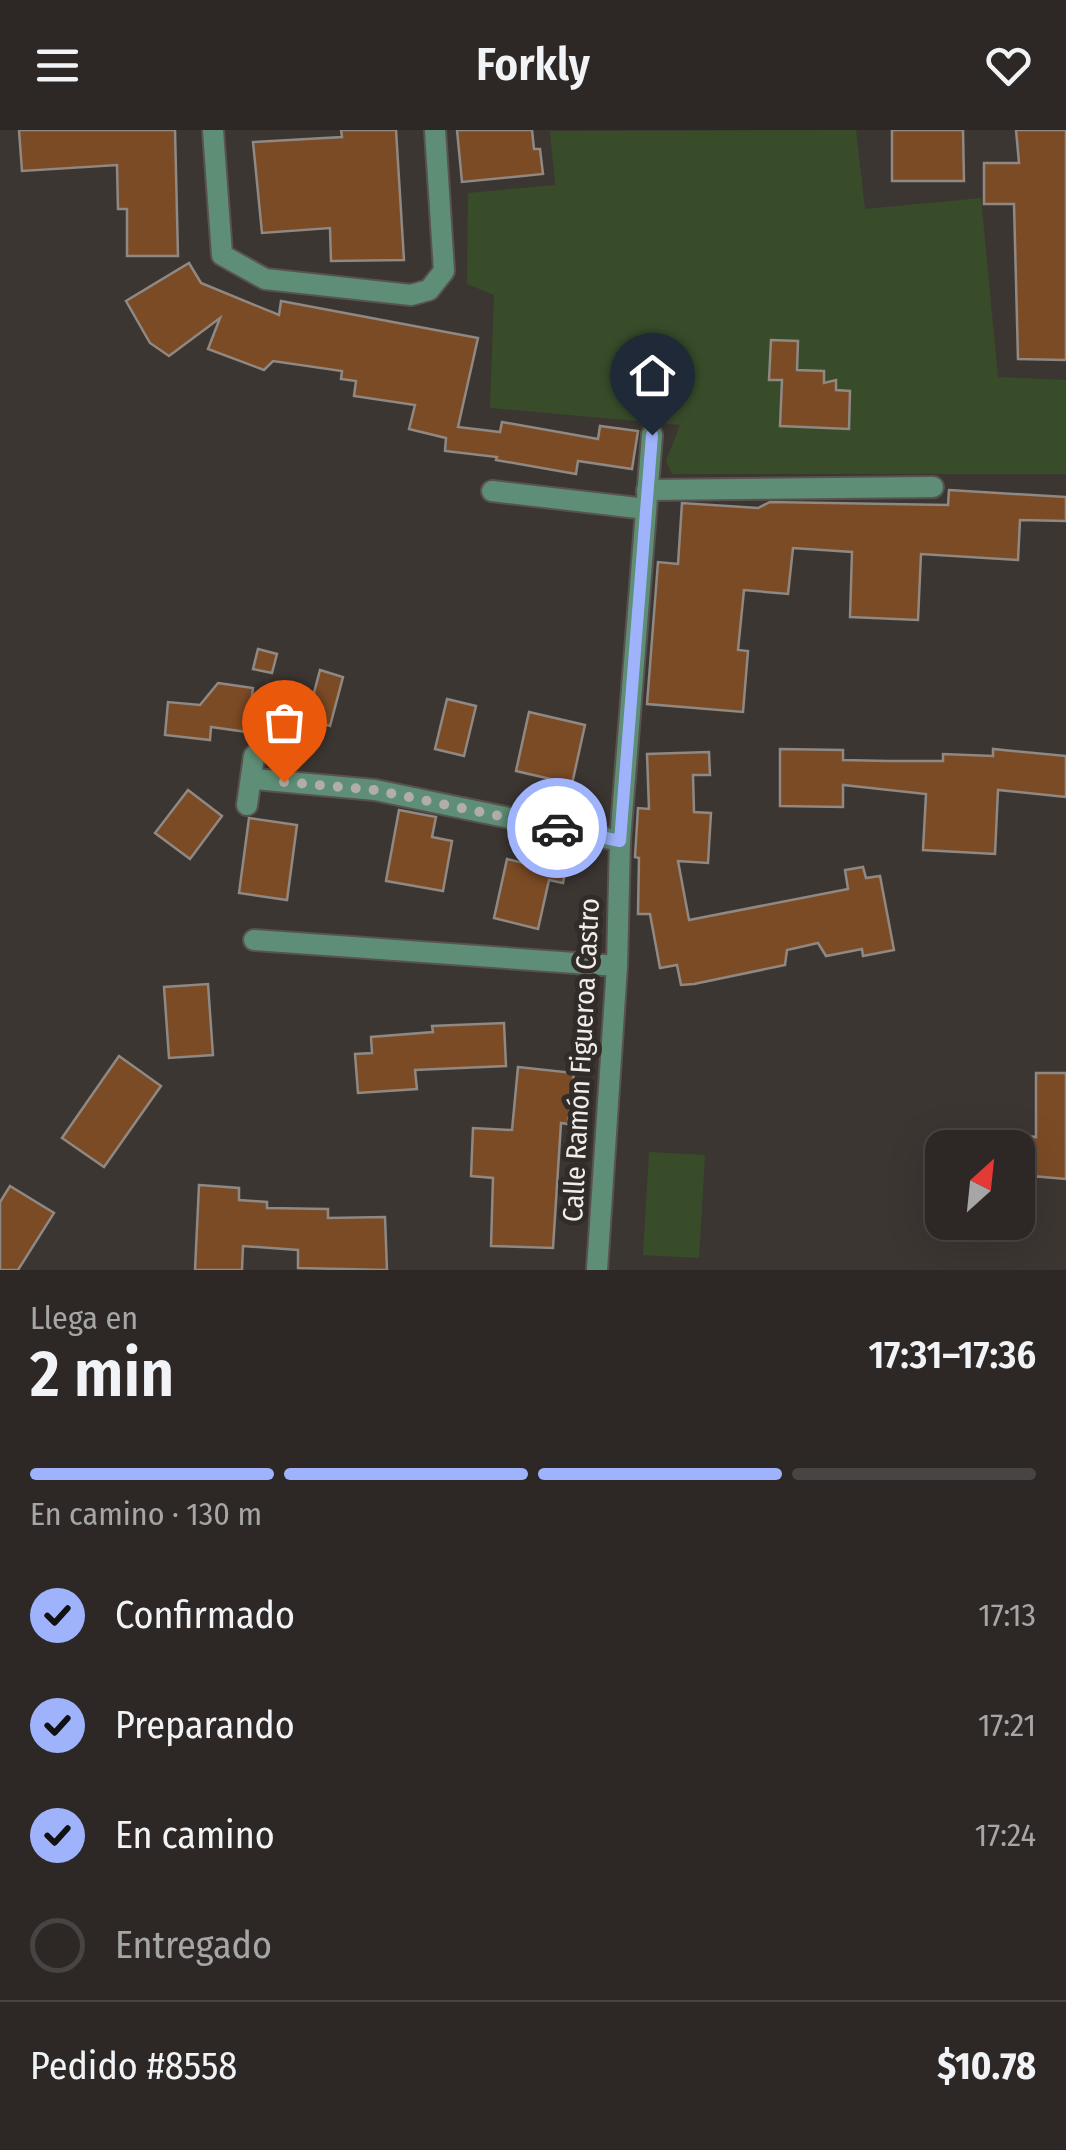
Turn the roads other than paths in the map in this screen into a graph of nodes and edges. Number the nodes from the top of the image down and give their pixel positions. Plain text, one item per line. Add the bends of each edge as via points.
1 (213, 130) edge
2 (435, 130) edge
3 (652, 435) dead end
4 (932, 487) dead end
5 (492, 492) dead end
6 (646, 499) junction
7 (254, 756) dead end
8 (254, 779) junction
9 (248, 805) dead end
10 (620, 841) junction
11 (254, 940) dead end
12 (617, 966) junction
13 (597, 1270) edge

1 - 2 street via 222,255 265,279 410,295 429,290 444,271
3 - 6 street, Calle Ramón Figueroa Castro
4 - 6 street
5 - 6 street
6 - 10 street, Calle Ramón Figueroa Castro
7 - 8 street
8 - 9 street
8 - 10 street via 375,790
10 - 12 street, Calle Ramón Figueroa Castro
11 - 12 street
12 - 13 street, Calle Ramón Figueroa Castro

